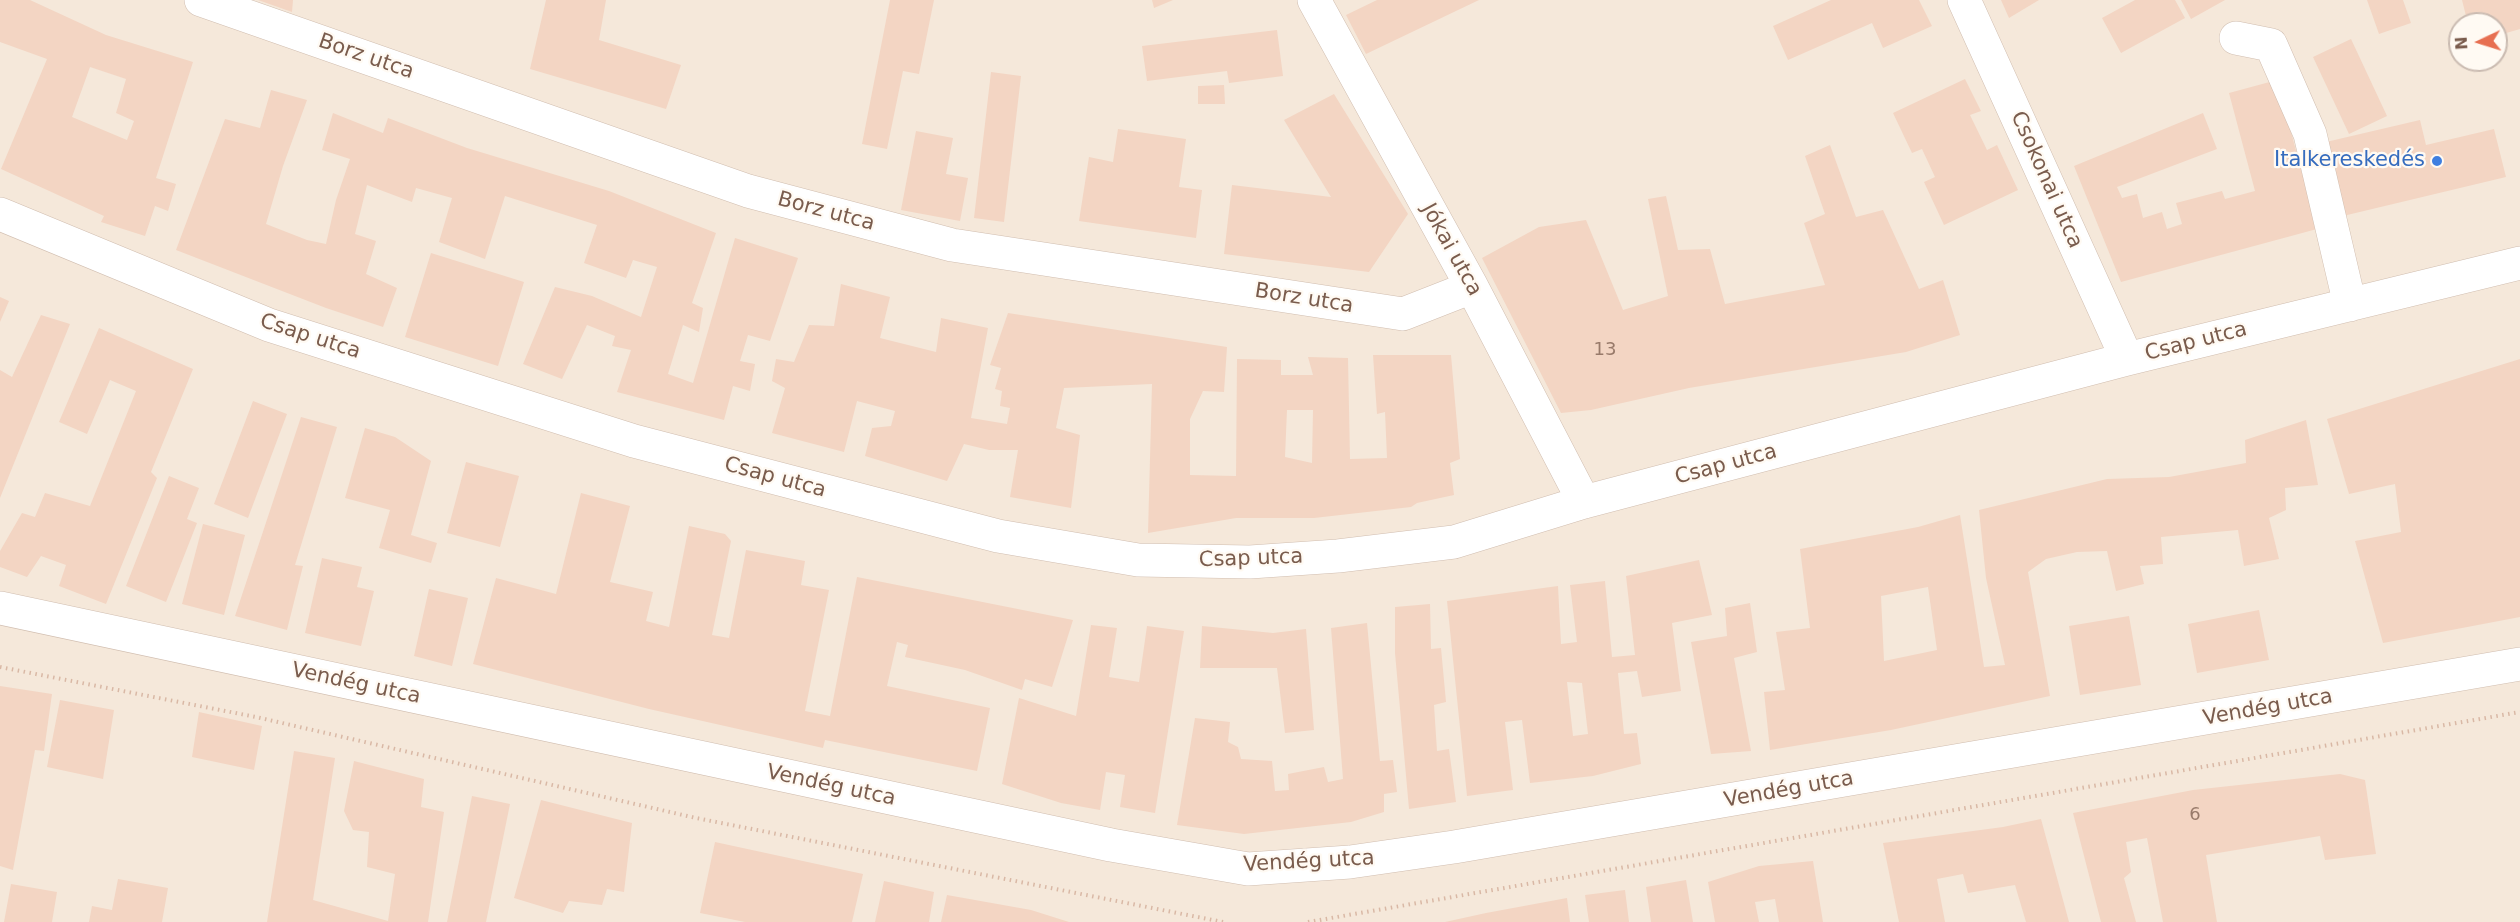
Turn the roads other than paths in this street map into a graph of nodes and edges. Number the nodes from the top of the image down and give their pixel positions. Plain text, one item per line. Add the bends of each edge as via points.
1 (201, 0) edge
2 (1314, 0) edge
3 (1964, 0) edge
4 (2236, 38) dead end
5 (0, 214) edge
6 (2520, 263) edge
7 (1472, 287) junction
8 (2350, 305) junction
9 (2127, 359) junction
10 (1584, 502) junction
11 (0, 608) edge
12 (2520, 664) edge

1 - 7 street, Borz utca via 748,191 952,245 1403,314
2 - 7 street, Jókai utca
3 - 9 street, Csokonai utca
4 - 8 street via 2271,45 2310,134
5 - 10 street, Csap utca via 269,325 633,441 998,536 1138,560 1250,562 1454,542
6 - 8 street, Csap utca
7 - 10 street, Jókai utca
8 - 9 street, Csap utca
9 - 10 street, Csap utca
11 - 12 street, Vendég utca via 1111,846 1248,868 1350,862 1454,847

